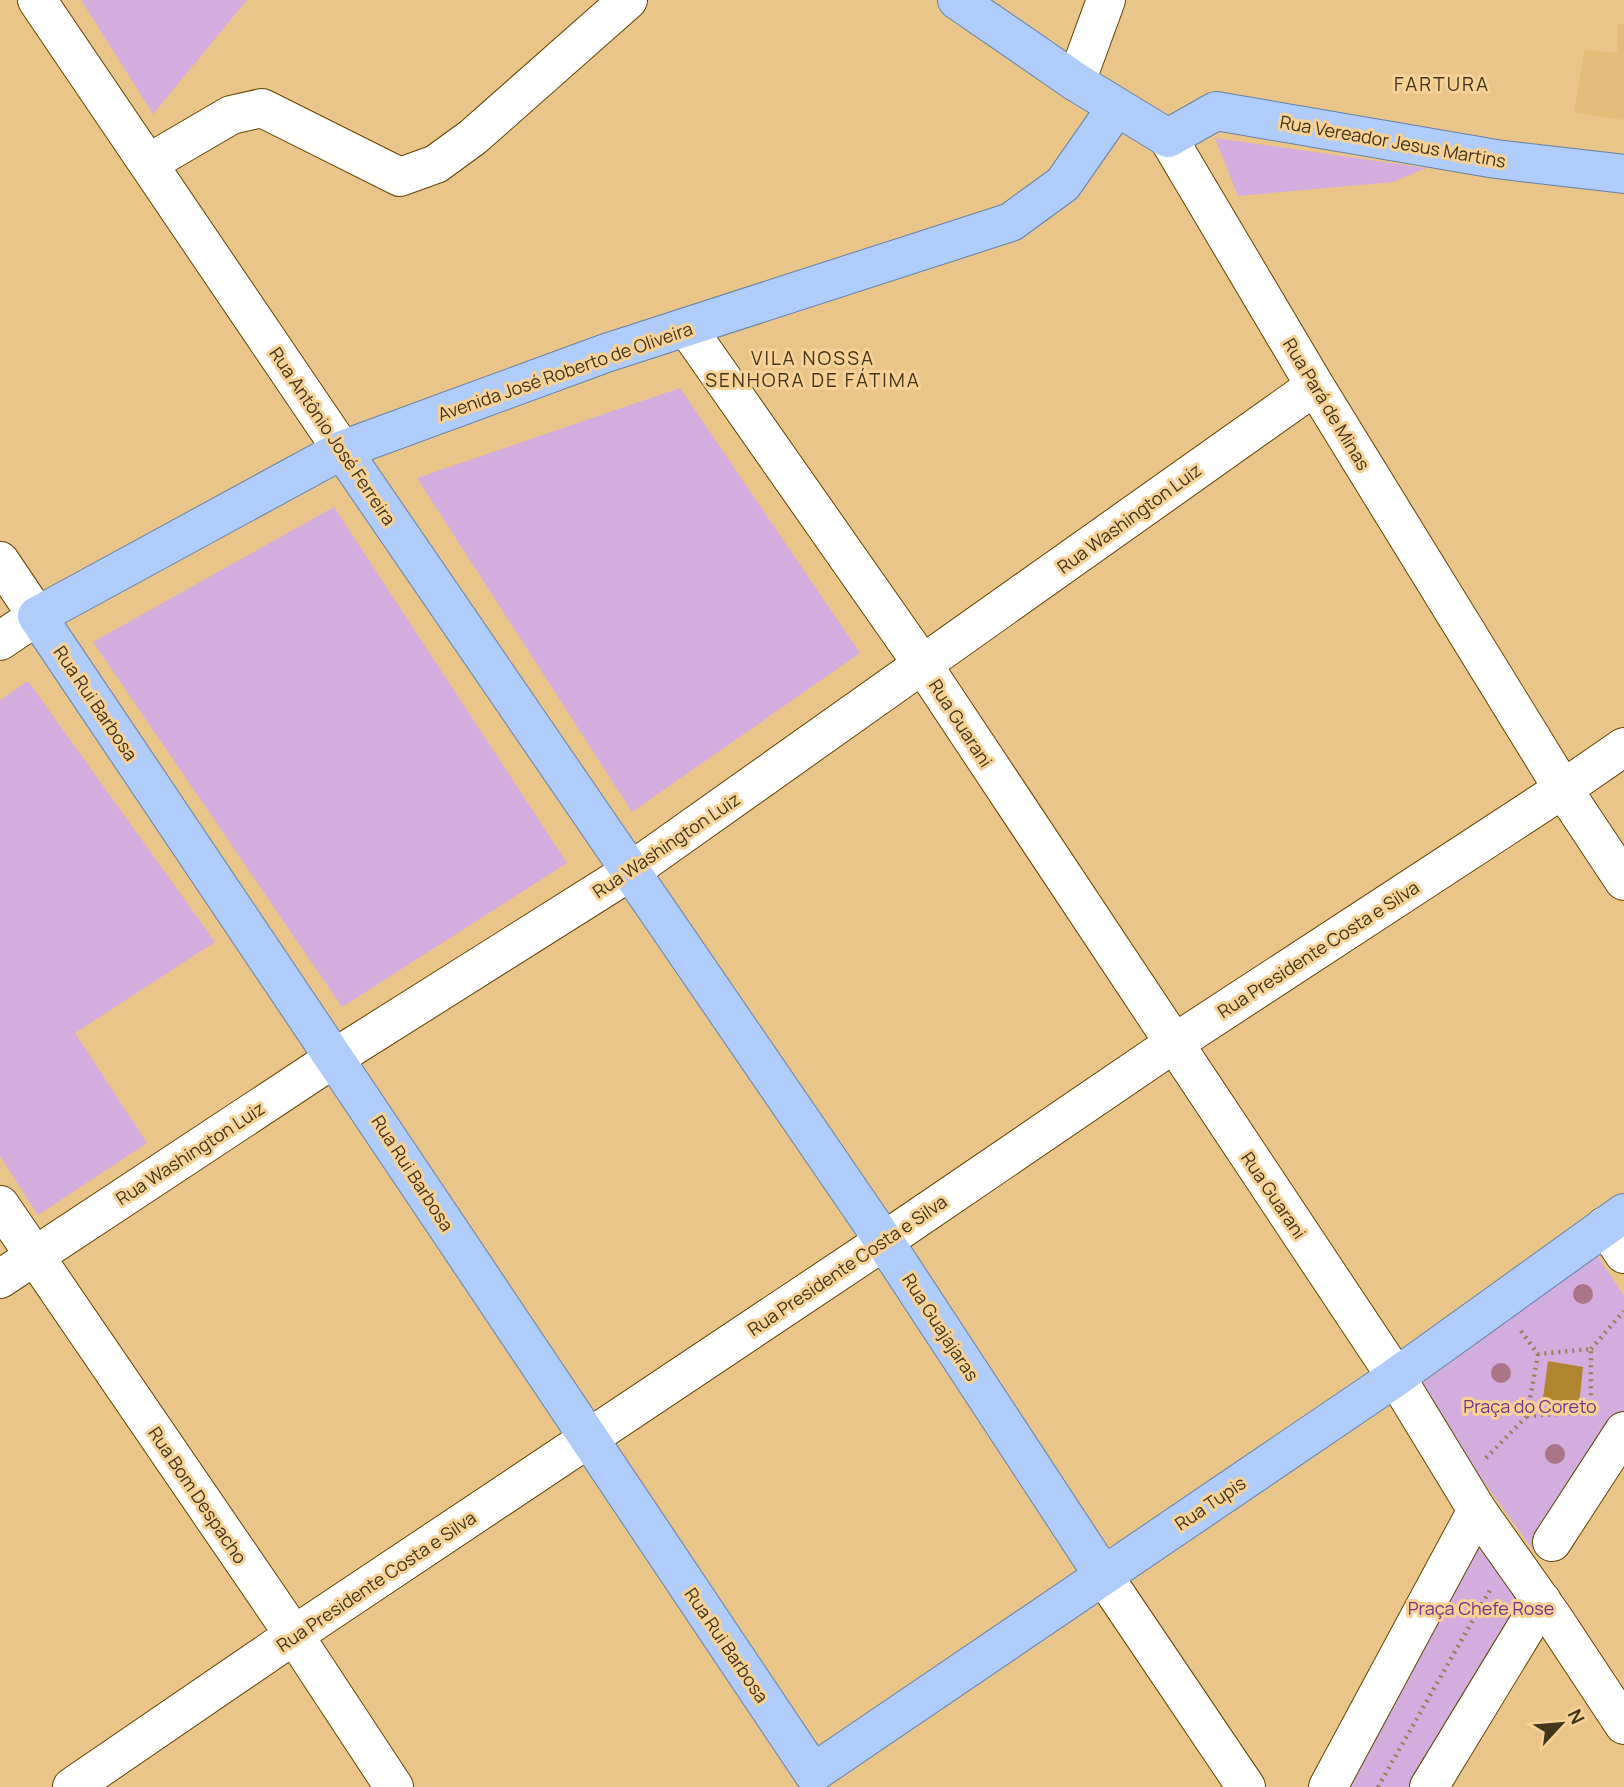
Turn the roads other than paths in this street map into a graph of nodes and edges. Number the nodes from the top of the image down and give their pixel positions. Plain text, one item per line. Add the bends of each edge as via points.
1 (37, 0) edge
2 (628, 0) edge
3 (957, 0) edge
4 (1106, 0) edge
5 (1076, 82) junction
6 (1116, 108) junction
7 (1168, 138) junction
8 (149, 163) junction
9 (1624, 174) edge
10 (687, 328) junction
11 (1315, 386) junction
12 (342, 450) junction
13 (0, 561) edge
14 (37, 616) junction
15 (0, 641) edge
16 (923, 665) junction
17 (1624, 747) edge
18 (1563, 789) junction
19 (631, 871) junction
20 (1624, 881) edge
21 (1173, 1044) junction
22 (336, 1057) junction
23 (0, 1205) edge
24 (1618, 1231) edge
25 (884, 1241) junction
26 (34, 1255) junction
27 (0, 1279) edge
28 (1396, 1377) junction
29 (1620, 1438) edge
30 (589, 1439) junction
31 (1469, 1497) junction
32 (1552, 1542) dead end
33 (1103, 1575) junction
34 (1542, 1601) junction
35 (294, 1635) junction
36 (1624, 1725) edge
37 (809, 1782) edge
38 (72, 1787) edge
39 (394, 1787) edge
40 (1246, 1787) edge
41 (1328, 1787) edge
42 (1429, 1787) edge

1 - 8 street, Rua Antônio José Ferreira
2 - 8 street via 473,137 436,164 400,177 262,108 231,115
3 - 5 main road, Rua Pará de Minas
4 - 5 street
5 - 6 main road, Rua Pará de Minas
6 - 7 main road, Rua Pará de Minas
6 - 10 main road, Avenida José Roberto de Oliveira via 1063,184 1011,222
7 - 9 main road, Rua Vereador Jesus Martins via 1216,111 1496,159
7 - 11 street, Rua Pará de Minas
8 - 12 street, Rua Antônio José Ferreira
10 - 12 main road, Avenida José Roberto de Oliveira
10 - 16 street, Rua Guarani
11 - 16 street, Rua Washington Luiz
11 - 18 street, Rua Pará de Minas
12 - 14 main road, Avenida José Roberto de Oliveira
12 - 19 main road, Rua Antônio José Ferreira
13 - 14 street, Rua Rui Barbosa
14 - 15 street, Avenida José Roberto de Oliveira
14 - 22 main road, Rua Rui Barbosa
16 - 19 street, Rua Washington Luiz
16 - 21 street, Rua Guarani
17 - 18 street, Rua Presidente Costa e Silva
18 - 20 street, Rua Pará de Minas
18 - 21 street, Rua Presidente Costa e Silva
19 - 22 street, Rua Washington Luiz
19 - 25 main road, Rua Guajajaras
21 - 25 street, Rua Presidente Costa e Silva
21 - 28 street, Rua Guarani
22 - 26 street, Rua Washington Luiz
22 - 30 main road, Rua Rui Barbosa
23 - 26 street, Rua Bom Despacho
24 - 28 main road, Rua Tupis via 1500,1302
25 - 30 street, Rua Presidente Costa e Silva
25 - 33 main road, Rua Guajajaras
26 - 27 street, Rua Washington Luiz
26 - 35 street, Rua Bom Despacho
28 - 31 street, Rua Guarani
28 - 33 main road, Rua Tupis
29 - 32 street
30 - 35 street, Rua Presidente Costa e Silva
30 - 37 main road, Rua Rui Barbosa
31 - 34 street, Rua Guarani
31 - 41 street
33 - 37 main road, Rua Tupis
33 - 40 street, Rua Guajajaras
34 - 36 street, Rua Guarani
34 - 42 street
35 - 38 street, Rua Presidente Costa e Silva
35 - 39 street, Rua Bom Despacho

